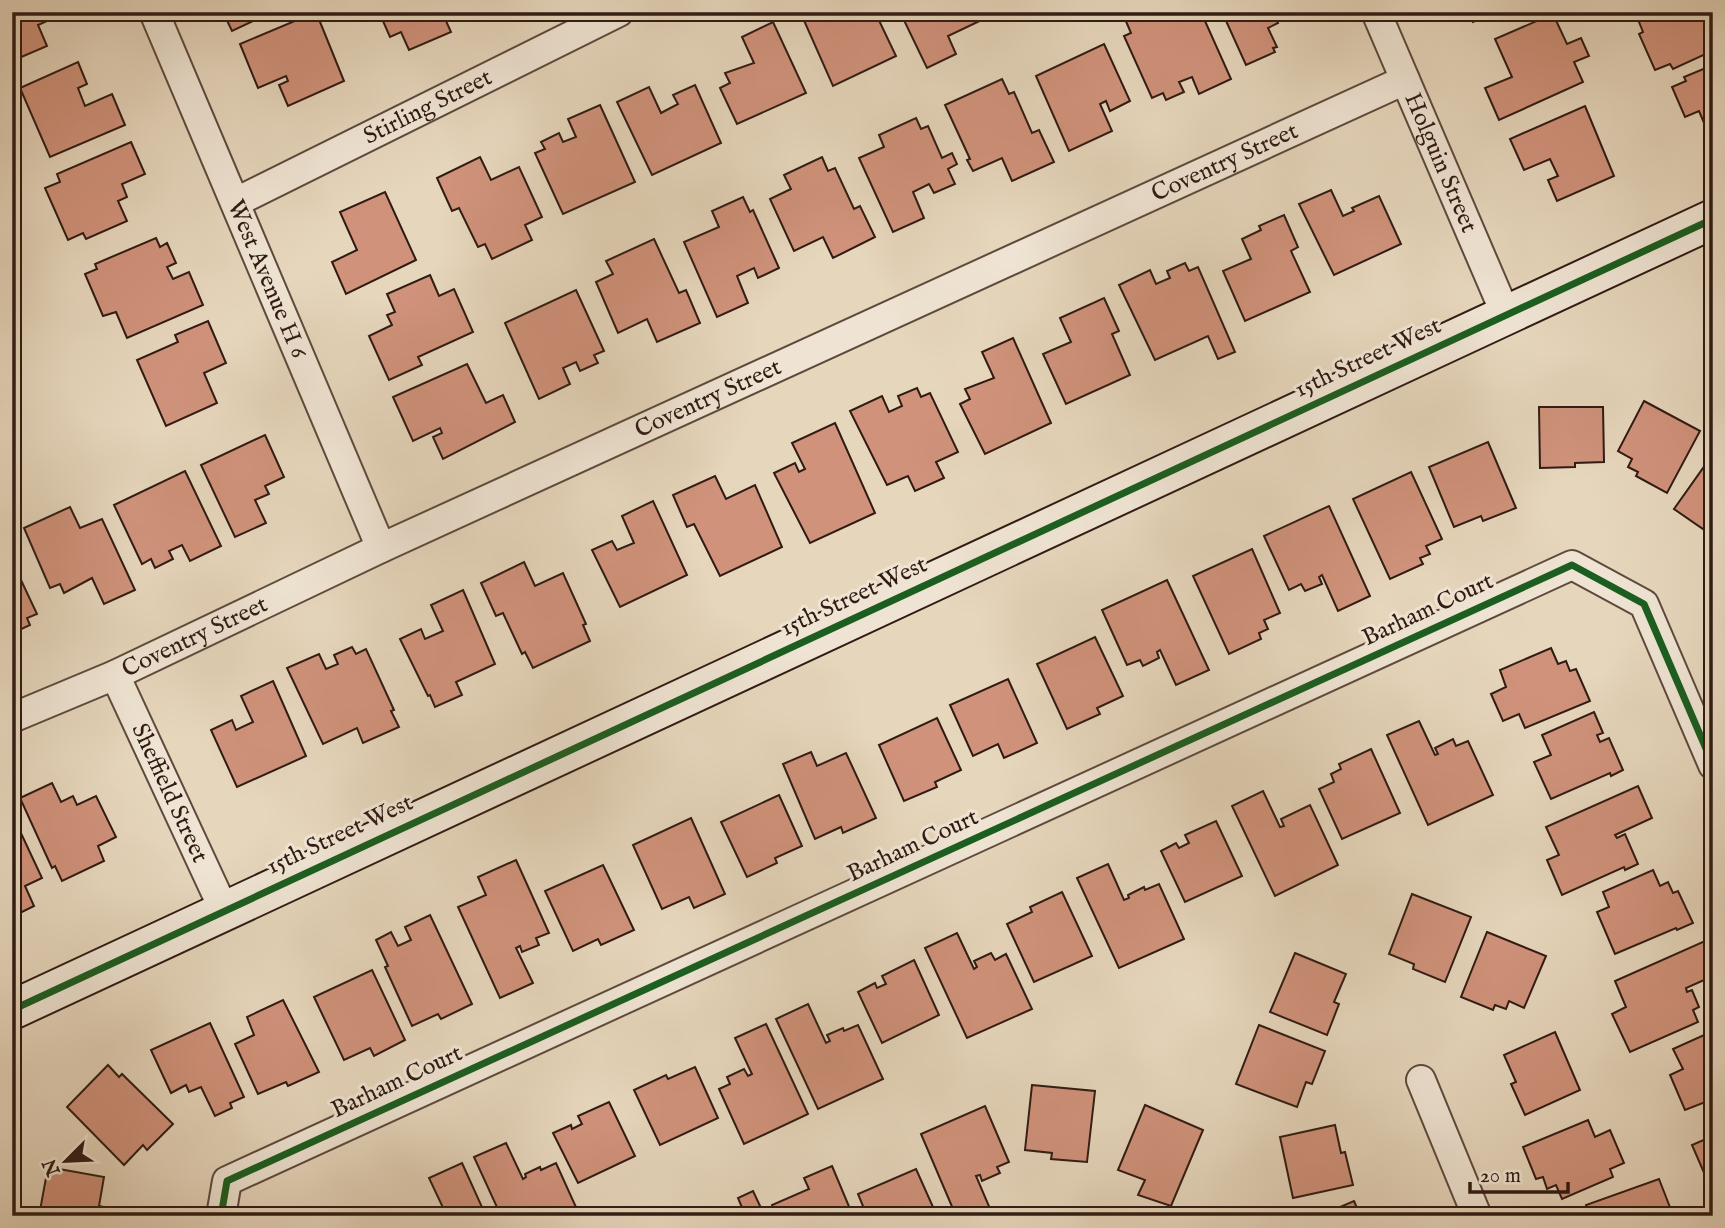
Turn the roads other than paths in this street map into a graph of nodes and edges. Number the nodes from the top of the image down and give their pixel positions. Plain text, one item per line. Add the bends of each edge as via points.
1 (154, 12) edge
2 (619, 12) edge
3 (1376, 12) edge
4 (569, 23) edge
5 (1405, 80) junction
6 (236, 202) junction
7 (1713, 219) edge
8 (1506, 315) junction
9 (381, 548) junction
10 (115, 675) junction
11 (12, 718) edge
12 (1713, 765) edge
13 (224, 910) junction
14 (12, 1010) edge
15 (1421, 1080) dead end
16 (221, 1216) edge
17 (1477, 1216) edge

1 - 6 street, West Avenue H 6
2 - 4 street, Stirling Street
3 - 5 street, Holguin Street
4 - 6 street, Stirling Street
5 - 8 street, Holguin Street
5 - 9 street, Coventry Street
6 - 9 street, West Avenue H 6
7 - 8 street, 15th Street West
8 - 13 street, 15th Street West
9 - 10 street, Coventry Street
10 - 11 street, Coventry Street
10 - 13 street, Sheffield Street
12 - 16 street, Barham Court via 1644,604 1572,565 227,1181
13 - 14 street, 15th Street West
15 - 17 street

